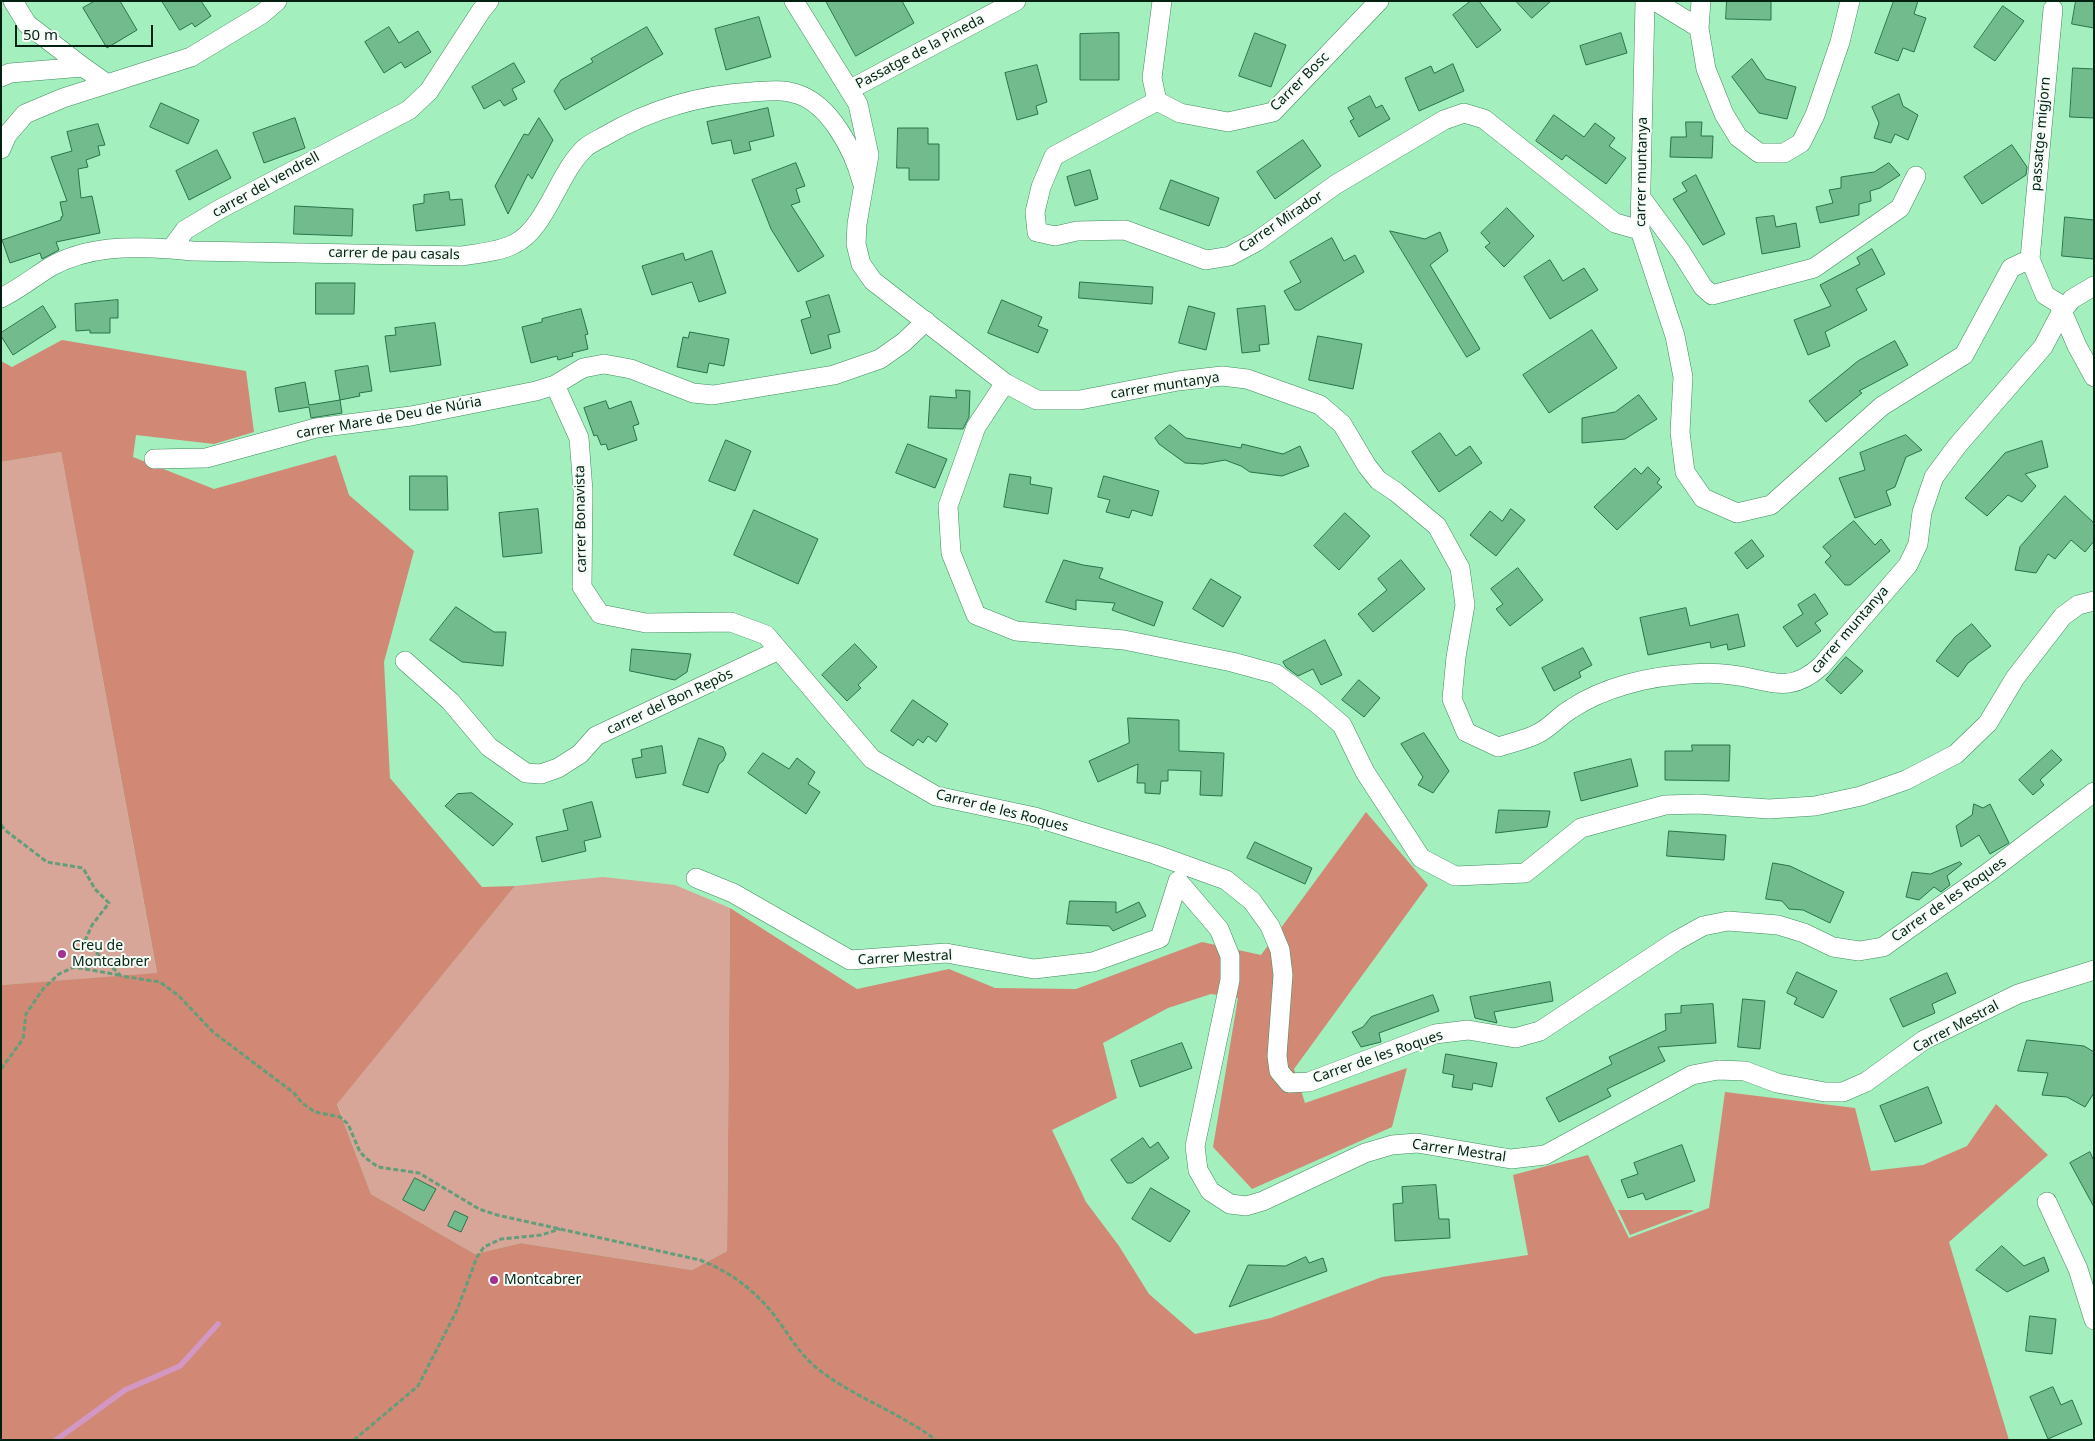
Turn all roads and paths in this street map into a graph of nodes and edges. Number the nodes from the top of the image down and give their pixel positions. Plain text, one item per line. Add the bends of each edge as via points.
1 (13, 1) edge
2 (277, 1) edge
3 (490, 1) edge
4 (794, 1) edge
5 (1016, 1) edge
6 (1162, 1) edge
7 (1379, 1) edge
8 (1646, 1) edge
9 (1655, 1) edge
10 (1701, 1) edge
11 (1850, 1) edge
12 (2052, 9) dead end
13 (1699, 28) junction
14 (84, 67) junction
15 (1, 76) edge
16 (107, 84) junction
17 (849, 90) junction
18 (1157, 101) junction
19 (1, 149) edge
20 (1916, 176) dead end
21 (863, 185) junction
22 (1642, 199) junction
23 (1640, 230) junction
24 (171, 248) junction
25 (2030, 259) junction
26 (2094, 286) edge
27 (1, 298) edge
28 (2062, 311) junction
29 (926, 321) junction
30 (2094, 377) edge
31 (1005, 383) junction
32 (555, 385) junction
33 (154, 459) dead end
34 (2094, 601) edge
35 (779, 650) junction
36 (405, 661) dead end
37 (2094, 792) edge
38 (1, 825) edge
39 (1154, 854) junction
40 (696, 878) dead end
41 (1178, 881) junction
42 (2094, 970) edge
43 (120, 976) junction
44 (1, 1069) edge
45 (2047, 1202) dead end
46 (561, 1229) junction
47 (2094, 1320) edge
48 (354, 1440) edge
49 (936, 1440) edge

1 - 14 street via 27,24
2 - 16 street via 262,14 191,57
3 - 24 street, carrer del vendrell via 429,91 409,110 185,230
4 - 17 street, carrer muntanya
5 - 17 street, Passatge de la Pineda
6 - 18 street via 1152,78
7 - 18 street, Carrer Bosc via 1273,112 1228,122 1180,113
8 - 22 street, carrer muntanya
9 - 13 street
10 - 13 street
11 - 13 street via 1815,116 1801,143 1784,153 1759,153 1738,137 1724,114 1706,69
12 - 25 street, passatge migjorn
14 - 15 street
14 - 16 street
16 - 19 street via 25,114
17 - 21 street, carrer muntanya via 858,104 869,155
18 - 23 street, Carrer Mirador via 1054,156 1035,212 1037,232 1055,236 1077,231 1125,230 1206,260 1230,256 1256,242 1335,185 1444,120 1464,113 1484,119 1615,223
20 - 22 street via 1900,208 1814,268 1712,295 1703,287
21 - 24 street, carrer de pau casals via 857,162 823,108 798,94 776,90 719,94 674,104 624,125 586,147 572,162 528,235 496,250 462,256
21 - 29 street, carrer muntanya via 856,237 861,264 873,281
22 - 23 street, carrer muntanya
23 - 25 street, carrer muntanya via 1675,336 1683,377 1680,432 1685,472 1703,498 1737,513 1771,506 1882,406 1964,355 2010,268
24 - 27 street via 133,246 92,251 52,266
25 - 28 street via 2045,295 2058,303
26 - 28 street, carrer muntanya via 2072,299
28 - 30 street
28 - 31 street, carrer muntanya via 2043,346 1934,477 1922,512 1918,544 1908,564 1808,677 1789,684 1732,674 1690,674 1648,680 1609,690 1571,708 1538,734 1498,748 1466,732 1452,699 1465,605 1460,568 1437,526 1378,480 1366,466 1342,424 1320,405 1246,379 1222,376 1080,400 1038,400
29 - 31 street, carrer muntanya
29 - 32 street, carrer Mare de Deu de Núria via 904,342 880,358 834,375 713,395 693,393 631,369 604,364 583,368
31 - 34 street via 976,427 948,506 951,553 976,615 1016,631 1124,640 1276,674 1342,726 1365,772 1421,858 1455,876 1525,874 1581,828 1665,805 1769,809 1814,806 1861,796 1906,780 1956,754 1988,723 2015,678 2063,616 2078,605
32 - 33 street, carrer Mare de Deu de Núria via 411,416 316,428 206,458
32 - 35 street, carrer Bonavista via 579,438 583,491 582,587 600,614 646,623 731,622 766,635
35 - 36 street, carrer del Bon Repòs via 596,736 580,754 541,774 526,773 488,747 450,701
35 - 39 street, Carrer de les Roques via 872,759 936,796 1035,816
37 - 39 street, Carrer de les Roques via 1883,947 1859,952 1833,947 1778,925 1728,920 1703,926 1676,941 1540,1032 1515,1038 1468,1030 1436,1034 1309,1082 1289,1083 1279,1071 1277,1056 1283,975 1280,950 1270,926 1252,901 1226,880
38 - 43 path via 47,862 83,868 95,889 109,903 92,925 84,944
39 - 41 street, Carrer Mestral
40 - 41 street, Carrer Mestral via 733,893 850,960 946,953 1034,969 1093,962 1160,938
41 - 42 street, Carrer Mestral via 1219,929 1230,956 1230,980 1195,1146 1198,1170 1210,1191 1230,1204 1246,1206 1365,1153 1392,1145 1416,1143 1511,1159 1545,1155 1692,1075 1718,1070 1746,1071 1777,1083 1843,1092 1866,1082 1924,1040 2018,994
43 - 44 path via 74,966 60,974 43,989 26,1014 23,1039
43 - 46 path via 160,982 180,996 213,1032 294,1093 302,1103 315,1112 340,1117 348,1124 360,1152 378,1167 419,1173 479,1209
45 - 47 street via 2078,1269
46 - 48 path via 541,1235 501,1239 484,1247 457,1310 418,1386
46 - 49 path via 700,1260 729,1274 761,1300 816,1367 847,1390 915,1424

